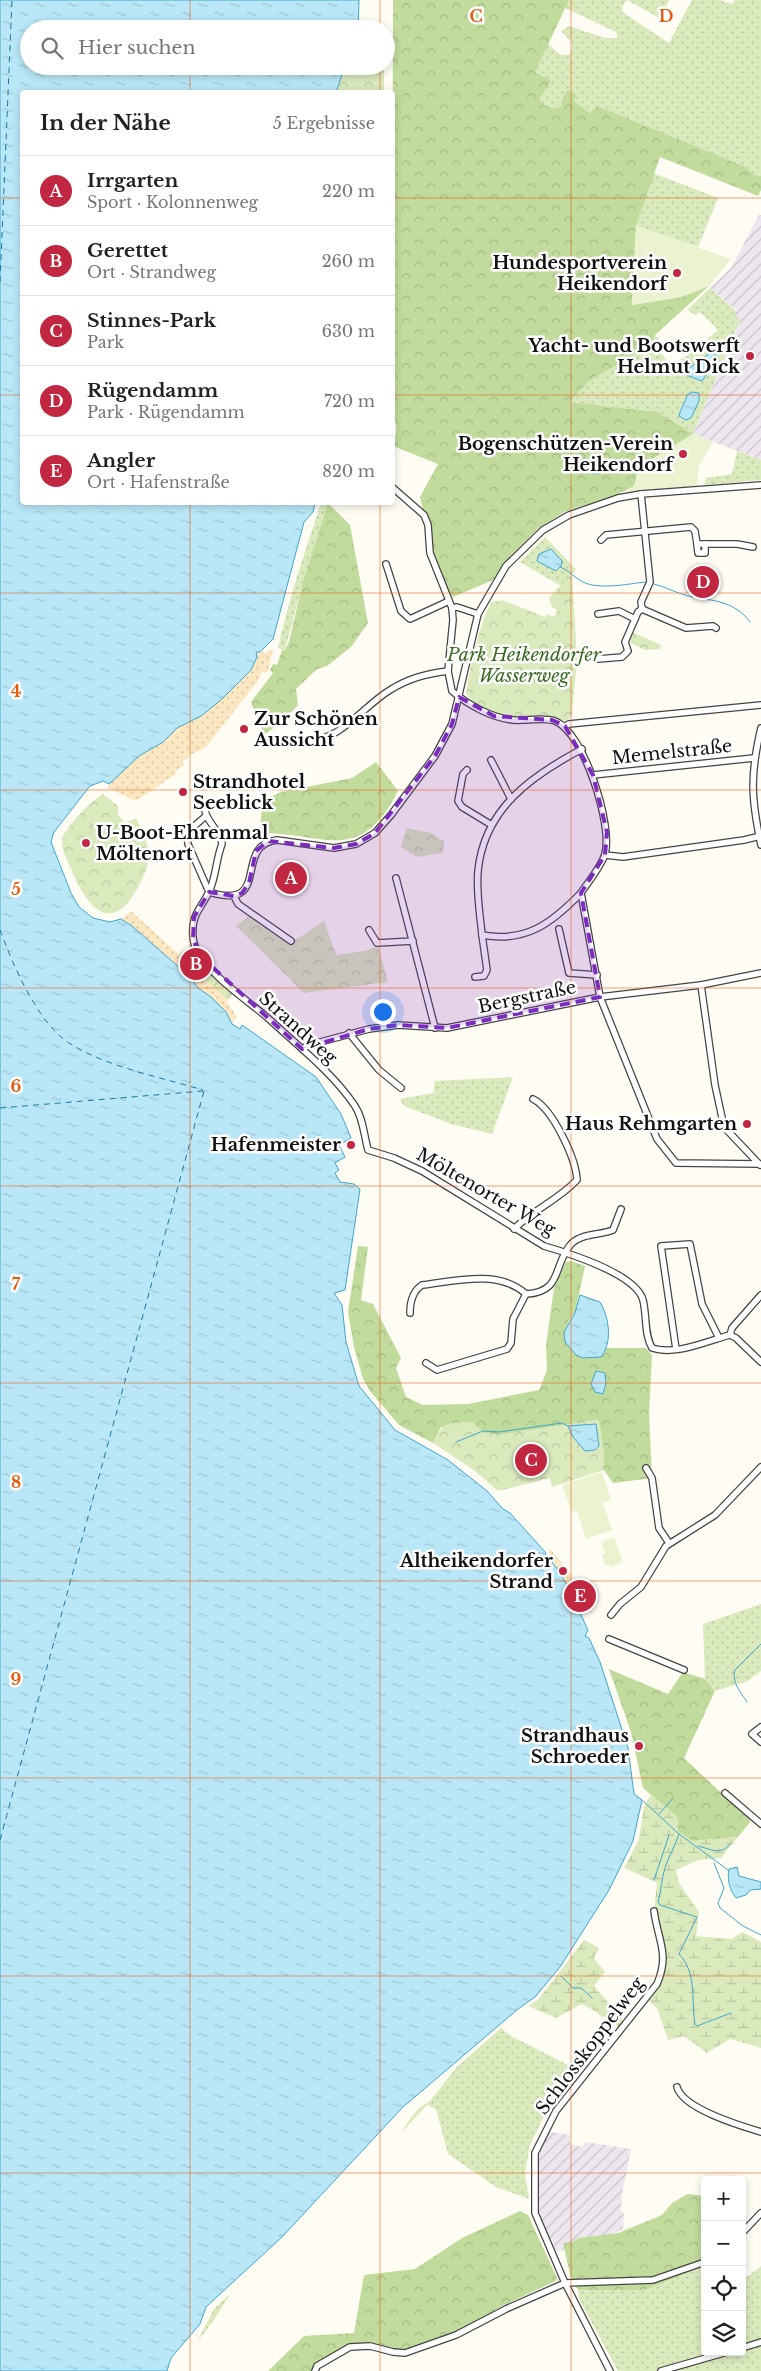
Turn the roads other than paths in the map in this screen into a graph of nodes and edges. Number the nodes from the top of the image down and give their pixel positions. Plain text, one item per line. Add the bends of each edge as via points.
1 (761, 484) edge
2 (395, 490) edge
3 (641, 494) junction
4 (646, 530) junction
5 (600, 540) dead end
6 (753, 547) dead end
7 (386, 564) dead end
8 (450, 601) junction
9 (452, 608) junction
10 (642, 609) junction
11 (478, 614) junction
12 (598, 614) dead end
13 (635, 618) junction
14 (716, 628) dead end
15 (598, 659) dead end
16 (448, 671) junction
17 (459, 697) junction
18 (761, 705) edge
19 (565, 726) junction
20 (761, 728) edge
21 (306, 741) dead end
22 (582, 749) junction
23 (754, 758) junction
24 (491, 760) dead end
25 (467, 770) dead end
26 (593, 775) junction
27 (511, 799) junction
28 (490, 824) junction
29 (760, 836) edge
30 (761, 845) edge
31 (605, 855) junction
32 (396, 878) dead end
33 (209, 892) junction
34 (581, 893) junction
35 (234, 896) junction
36 (559, 929) dead end
37 (369, 930) dead end
38 (482, 935) junction
39 (292, 941) dead end
40 (413, 941) junction
41 (761, 973) edge
42 (597, 975) junction
43 (475, 977) dead end
44 (700, 985) junction
45 (600, 997) junction
46 (435, 1028) junction
47 (349, 1033) junction
48 (302, 1050) junction
49 (401, 1088) dead end
50 (533, 1099) dead end
51 (368, 1150) joint
52 (760, 1165) edge
53 (621, 1209) dead end
54 (514, 1229) junction
55 (565, 1252) junction
56 (526, 1294) junction
57 (761, 1295) edge
58 (410, 1313) dead end
59 (730, 1335) junction
60 (719, 1338) junction
61 (676, 1349) junction
62 (761, 1362) edge
63 (426, 1363) dead end
64 (646, 1468) dead end
65 (761, 1468) edge
66 (669, 1543) junction
67 (611, 1615) dead end
68 (609, 1639) dead end
69 (684, 1670) dead end
70 (761, 1727) edge
71 (761, 1742) edge
72 (725, 1793) dead end
73 (761, 1824) edge
74 (654, 1911) dead end
75 (677, 2087) dead end
76 (761, 2132) edge
77 (761, 2213) edge
78 (746, 2229) edge
79 (701, 2263) edge
80 (565, 2283) junction
81 (761, 2342) edge
82 (746, 2347) edge
83 (713, 2356) edge
84 (315, 2371) edge
85 (610, 2371) edge
86 (661, 2371) edge

1 - 3 street
2 - 8 street via 424,515 430,553
3 - 4 street
3 - 11 street via 596,504 542,530 506,566
4 - 5 street via 606,535
4 - 6 street via 691,527 697,544
4 - 10 street via 650,582 641,602
7 - 8 street via 401,611 410,619
8 - 9 street
9 - 11 street
9 - 16 street
10 - 13 street
10 - 14 street via 686,628
11 - 17 street
12 - 13 street via 619,611
13 - 15 street via 625,642 628,652 622,657
16 - 17 street via 452,691
16 - 21 street via 409,679 380,697 336,733 320,741
17 - 19 street via 494,716 514,720 552,720
17 - 35 street via 452,724 435,756 375,833 356,844 334,848 268,841 256,851 247,888
18 - 19 street
19 - 22 street
20 - 23 street
22 - 26 street
22 - 27 street via 542,772
23 - 26 street, Memelstraße
23 - 29 street via 752,790
24 - 27 street
25 - 28 street via 463,774 458,801 462,807
26 - 31 street via 607,832
27 - 28 street
28 - 38 street via 480,850 478,873
29 - 30 street
29 - 31 street via 623,857
31 - 34 street
32 - 40 street
33 - 33 street via 189,846 187,832 205,813 218,831 222,844
33 - 35 street
33 - 48 street, Strandweg via 194,917 193,938 199,955
34 - 38 street via 557,918 534,930 501,938
34 - 42 street
35 - 39 street via 238,904
36 - 42 street via 569,973
37 - 40 street via 377,943
38 - 43 street via 487,970 484,976
40 - 46 street
41 - 44 street, Bergstraße
42 - 45 street
44 - 45 street, Bergstraße
44 - 52 street via 724,1127
45 - 46 street, Bergstraße via 482,1022
45 - 52 street via 657,1139 676,1162
46 - 47 street, Bergstraße via 398,1025
47 - 48 street, Bergstraße
47 - 49 street via 379,1070
48 - 51 street, Strandweg via 335,1081 355,1106
50 - 54 street via 550,1114 576,1167 577,1180 562,1196 525,1218
51 - 54 street, Möltenorter Weg via 424,1172
53 - 55 street via 613,1230 581,1238
54 - 55 street, Möltenorter Weg via 544,1246
55 - 56 street via 554,1282 544,1291
55 - 61 street, Möltenorter Weg via 631,1283 642,1297 648,1342 652,1348 661,1352
56 - 58 street via 520,1288 498,1280 479,1278 422,1285 410,1302
56 - 63 street via 513,1318 508,1349 437,1370
57 - 59 street via 732,1328
59 - 60 street, Möltenorter Weg
59 - 62 street
60 - 61 street, Möltenorter Weg
60 - 61 street via 702,1304 690,1244 660,1246
64 - 66 street via 652,1478 659,1528
65 - 66 street via 715,1515
66 - 67 street via 659,1554 641,1588
68 - 69 street
70 - 71 street via 752,1734
72 - 73 street
74 - 80 street, Schlosskoppelweg via 665,1954 657,1984 556,2111 535,2153 534,2213
75 - 76 street via 683,2097 704,2110
77 - 78 street
79 - 80 street via 653,2280
80 - 84 street via 456,2335 406,2353 370,2346 350,2347 317,2366
80 - 85 street, Schlosskoppelweg
81 - 82 street
83 - 86 street

